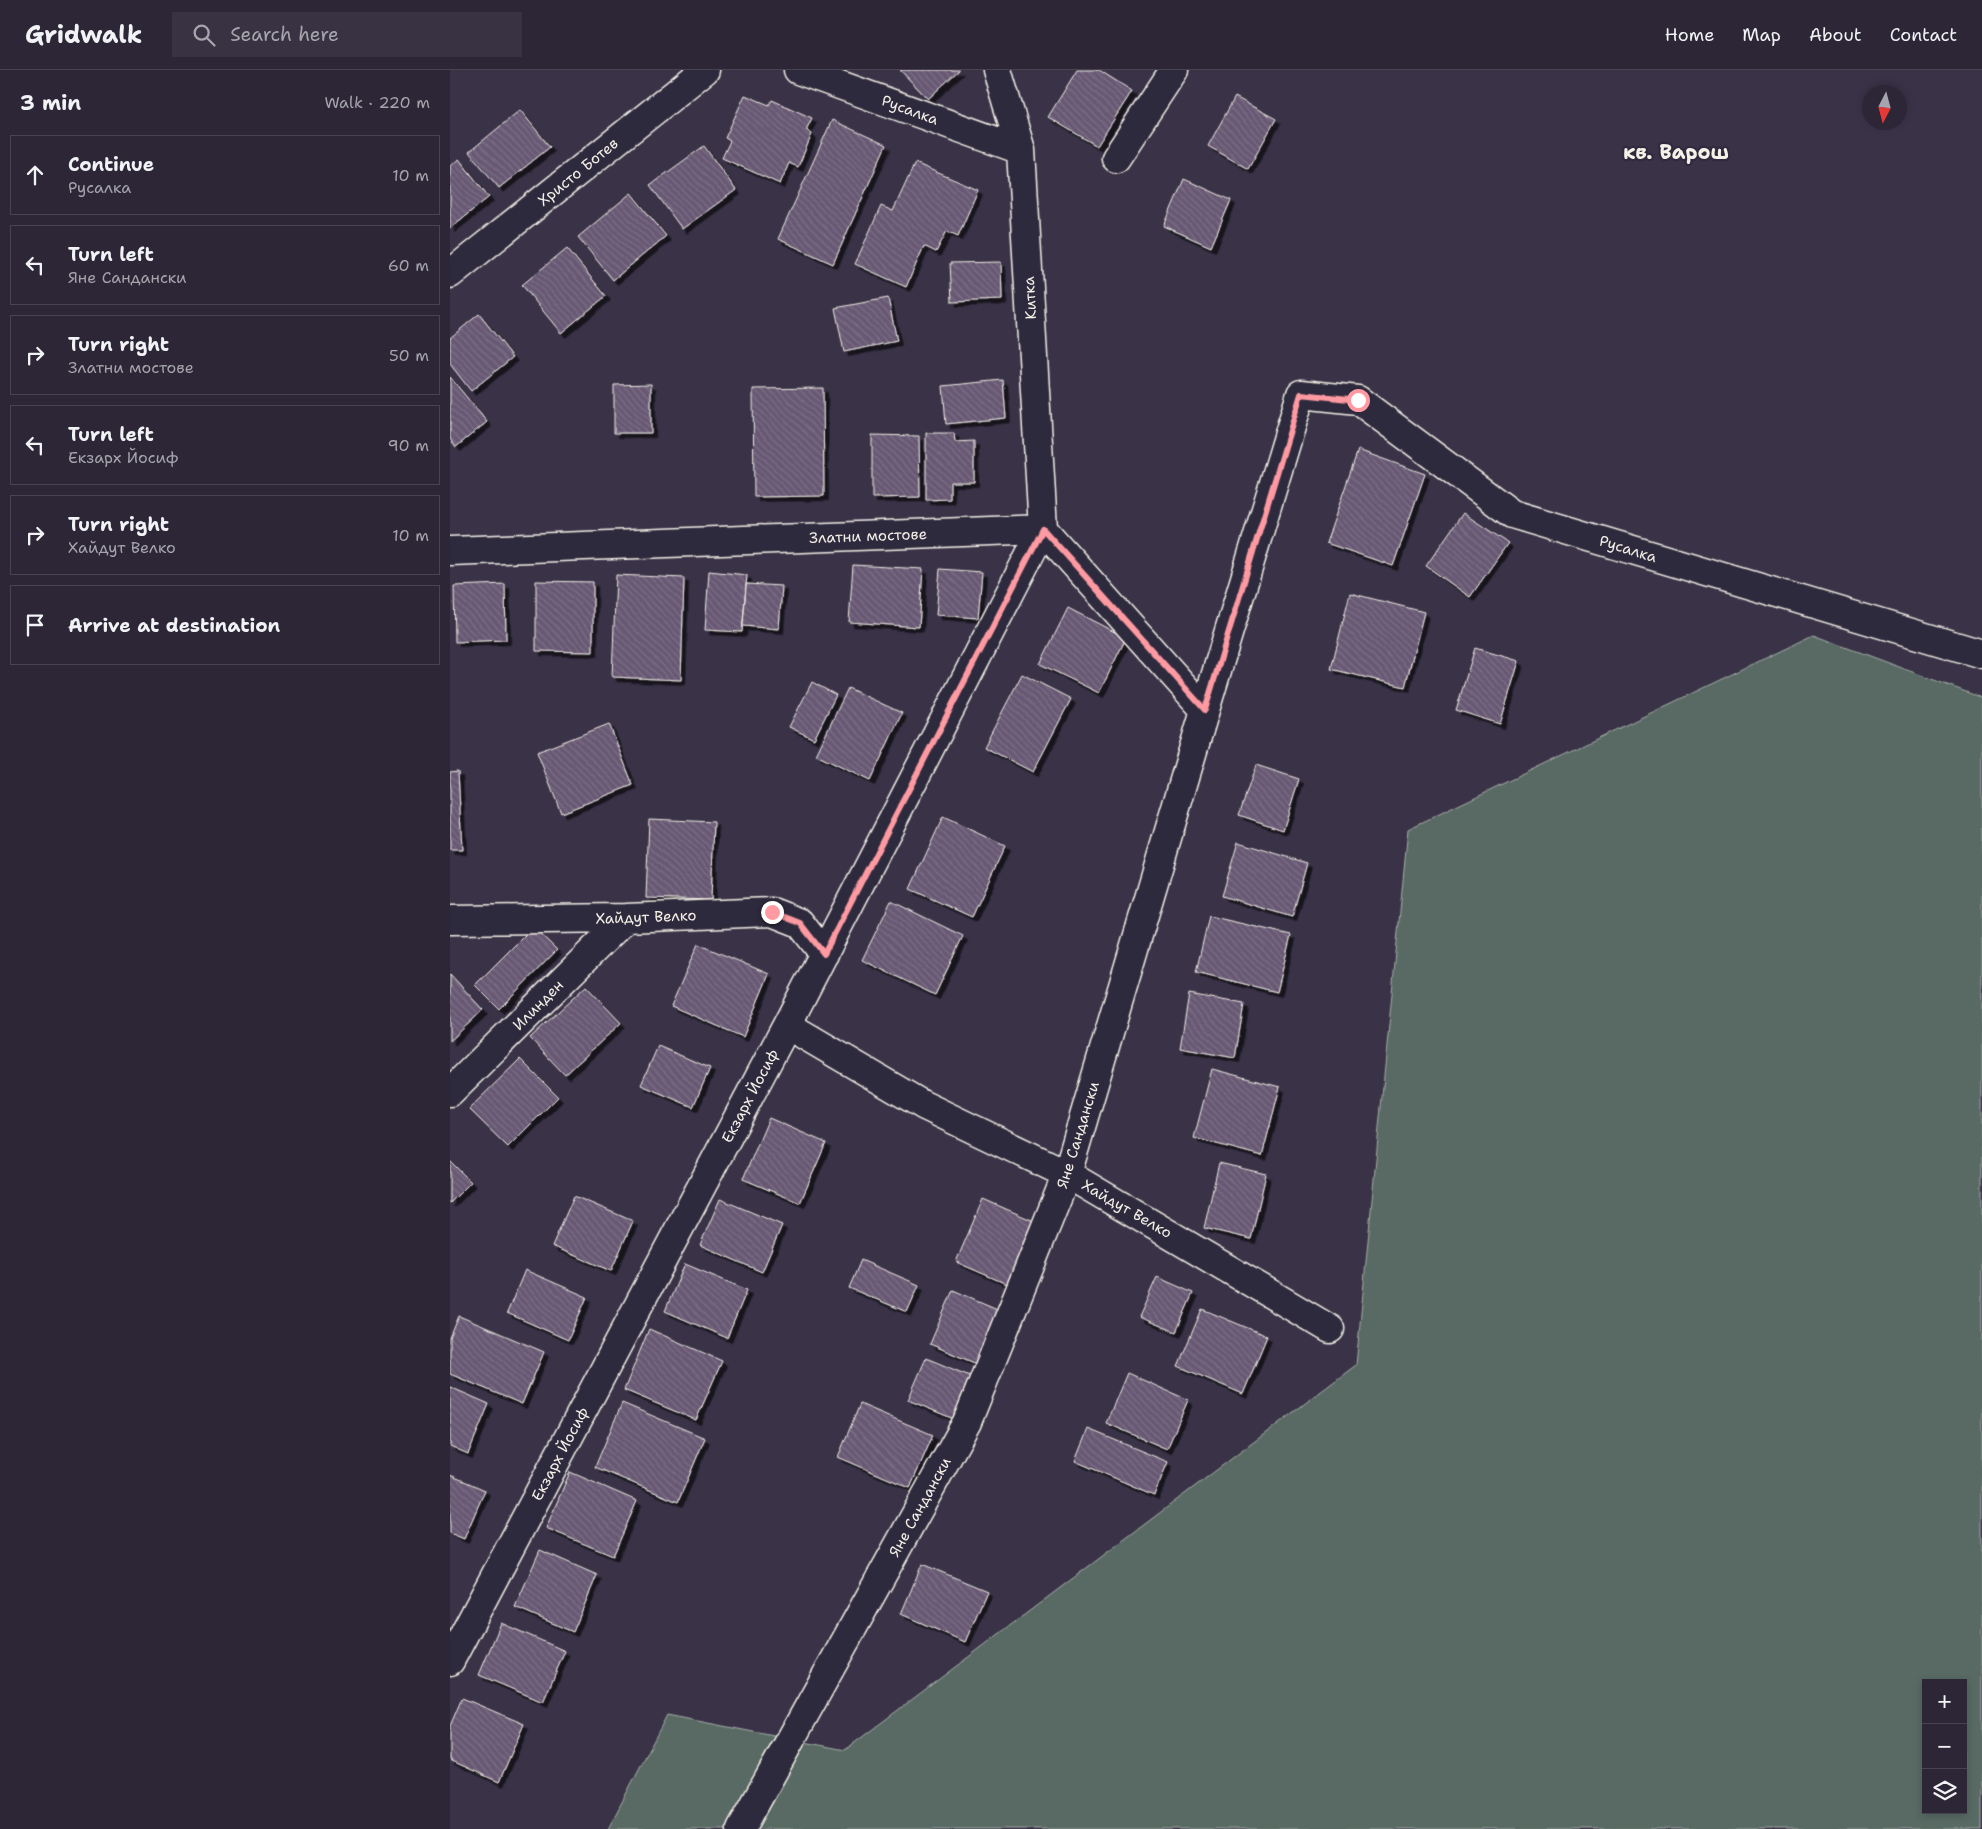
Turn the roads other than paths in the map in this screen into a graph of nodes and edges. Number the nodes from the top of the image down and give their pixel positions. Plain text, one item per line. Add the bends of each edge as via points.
1 (705, 70) edge
2 (798, 70) edge
3 (997, 70) edge
4 (1174, 70) edge
5 (1021, 150) junction
6 (1116, 158) dead end
7 (450, 274) edge
8 (1301, 394) joint
9 (1043, 529) junction
10 (450, 551) edge
11 (1982, 654) edge
12 (1205, 710) junction
13 (626, 918) junction
14 (450, 920) edge
15 (824, 954) junction
16 (787, 1026) junction
17 (450, 1092) edge
18 (1067, 1174) junction
19 (1330, 1329) dead end
20 (450, 1660) edge
21 (741, 1829) edge

1 - 7 street, Христо Ботев
2 - 5 street, Русалка
3 - 5 street, Китка
4 - 6 street
5 - 9 street, Китка
8 - 11 street, Русалка via 1358,400 1512,514
8 - 12 street, Яне Сандански
9 - 10 street, Златни мостове
9 - 12 street
9 - 15 street, Екзарх Йосиф
12 - 18 street, Яне Сандански
13 - 14 street, Хайдут Велко
13 - 15 street, Хайдут Велко via 772,912 800,923
13 - 17 street, Илинден
15 - 16 street, Екзарх Йосиф
16 - 18 street, Хайдут Велко via 923,1105
16 - 20 street, Екзарх Йосиф
18 - 19 street, Хайдут Велко
18 - 21 street, Яне Сандански via 967,1422

